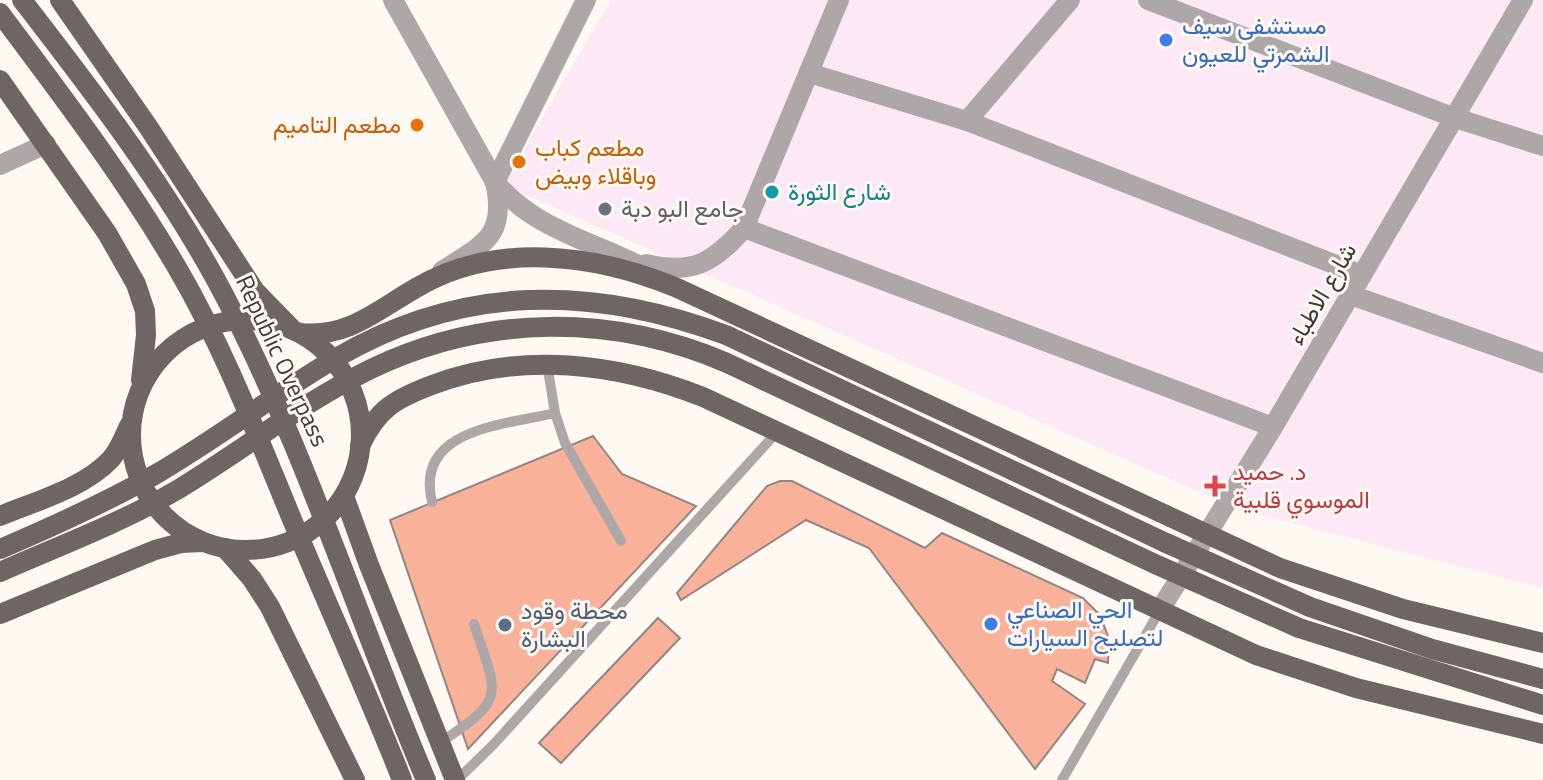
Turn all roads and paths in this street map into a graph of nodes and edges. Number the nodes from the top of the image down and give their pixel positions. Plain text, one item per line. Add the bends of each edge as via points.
1 (22, 0) edge
2 (60, 0) edge
3 (393, 0) edge
4 (586, 0) edge
5 (839, 0) edge
6 (1070, 0) edge
7 (1148, 0) edge
8 (1523, 0) edge
9 (0, 13) edge
10 (809, 73) junction
11 (0, 80) edge
12 (1455, 118) junction
13 (967, 121) junction
14 (46, 144) junction
15 (1543, 146) edge
16 (0, 165) edge
17 (495, 182) junction
18 (744, 228) junction
19 (593, 262) junction
20 (635, 262) junction
21 (1362, 275) junction
22 (418, 286) junction
23 (675, 287) junction
24 (1351, 295) junction
25 (297, 332) junction
26 (1543, 363) edge
27 (547, 364) junction
28 (137, 397) junction
29 (555, 413) junction
30 (132, 418) junction
31 (1273, 427) junction
32 (777, 432) junction
33 (360, 446) junction
34 (344, 496) junction
35 (432, 502) dead end
36 (0, 516) edge
37 (1209, 534) junction
38 (621, 541) dead end
39 (215, 545) junction
40 (0, 549) edge
41 (0, 572) edge
42 (1160, 610) junction
43 (0, 614) edge
44 (474, 624) dead end
45 (1543, 643) edge
46 (1543, 679) edge
47 (1543, 705) edge
48 (1543, 734) edge
49 (441, 742) junction
50 (348, 778) edge
51 (402, 780) edge
52 (426, 780) edge
53 (456, 780) edge
54 (1062, 780) edge

1 - 52 main road, Republic Overpass, bridge via 173,210 226,301 306,474
2 - 25 main road via 255,291
3 - 17 street
4 - 17 street
5 - 10 street
6 - 13 street
7 - 12 street
8 - 12 street, شارع الاطباء
9 - 51 main road, bridge via 140,207 180,273 252,423
10 - 13 street
10 - 18 street
11 - 14 main road
12 - 15 street
12 - 21 street, شارع الاطباء
13 - 21 street
14 - 16 street
14 - 28 main road via 136,284 146,335
17 - 20 street via 531,216
17 - 22 street via 500,218 489,237
18 - 20 street via 724,250 695,267 667,269
18 - 31 street
19 - 20 street
19 - 22 main road via 536,258 478,263
19 - 23 main road
20 - 23 street
21 - 24 street, شارع الاطباء
22 - 25 main road via 343,330 321,335
23 - 37 main road
24 - 26 street
24 - 31 street, شارع الاطباء
25 - 28 main road via 252,320 191,334 158,361
25 - 33 main road via 343,372 358,408
27 - 29 lane
27 - 32 main road via 647,377
27 - 33 main road via 479,371 413,393 385,408
28 - 30 main road
29 - 35 lane via 470,433 446,446 431,469
29 - 38 lane via 569,453
30 - 36 main road via 111,459 99,468 63,490
30 - 39 main road via 133,457 146,493 171,522
31 - 37 street, شارع الاطباء
32 - 42 main road
32 - 53 lane
33 - 34 main road
34 - 39 main road via 301,536 264,548
34 - 49 main road
37 - 42 street, شارع الاطباء
37 - 45 main road via 1280,568 1361,596
39 - 43 main road via 181,543 155,550
39 - 50 main road via 252,579 270,607
40 - 46 main road, bridge via 158,473 369,341 468,307 571,299 650,311 726,335 1310,607 1432,649
41 - 47 main road, bridge via 173,492 343,385 403,355 500,330 600,328 665,340 717,358 1299,628
42 - 48 main road via 1306,673
42 - 54 lane
44 - 49 lane via 492,694 481,714
49 - 53 main road

